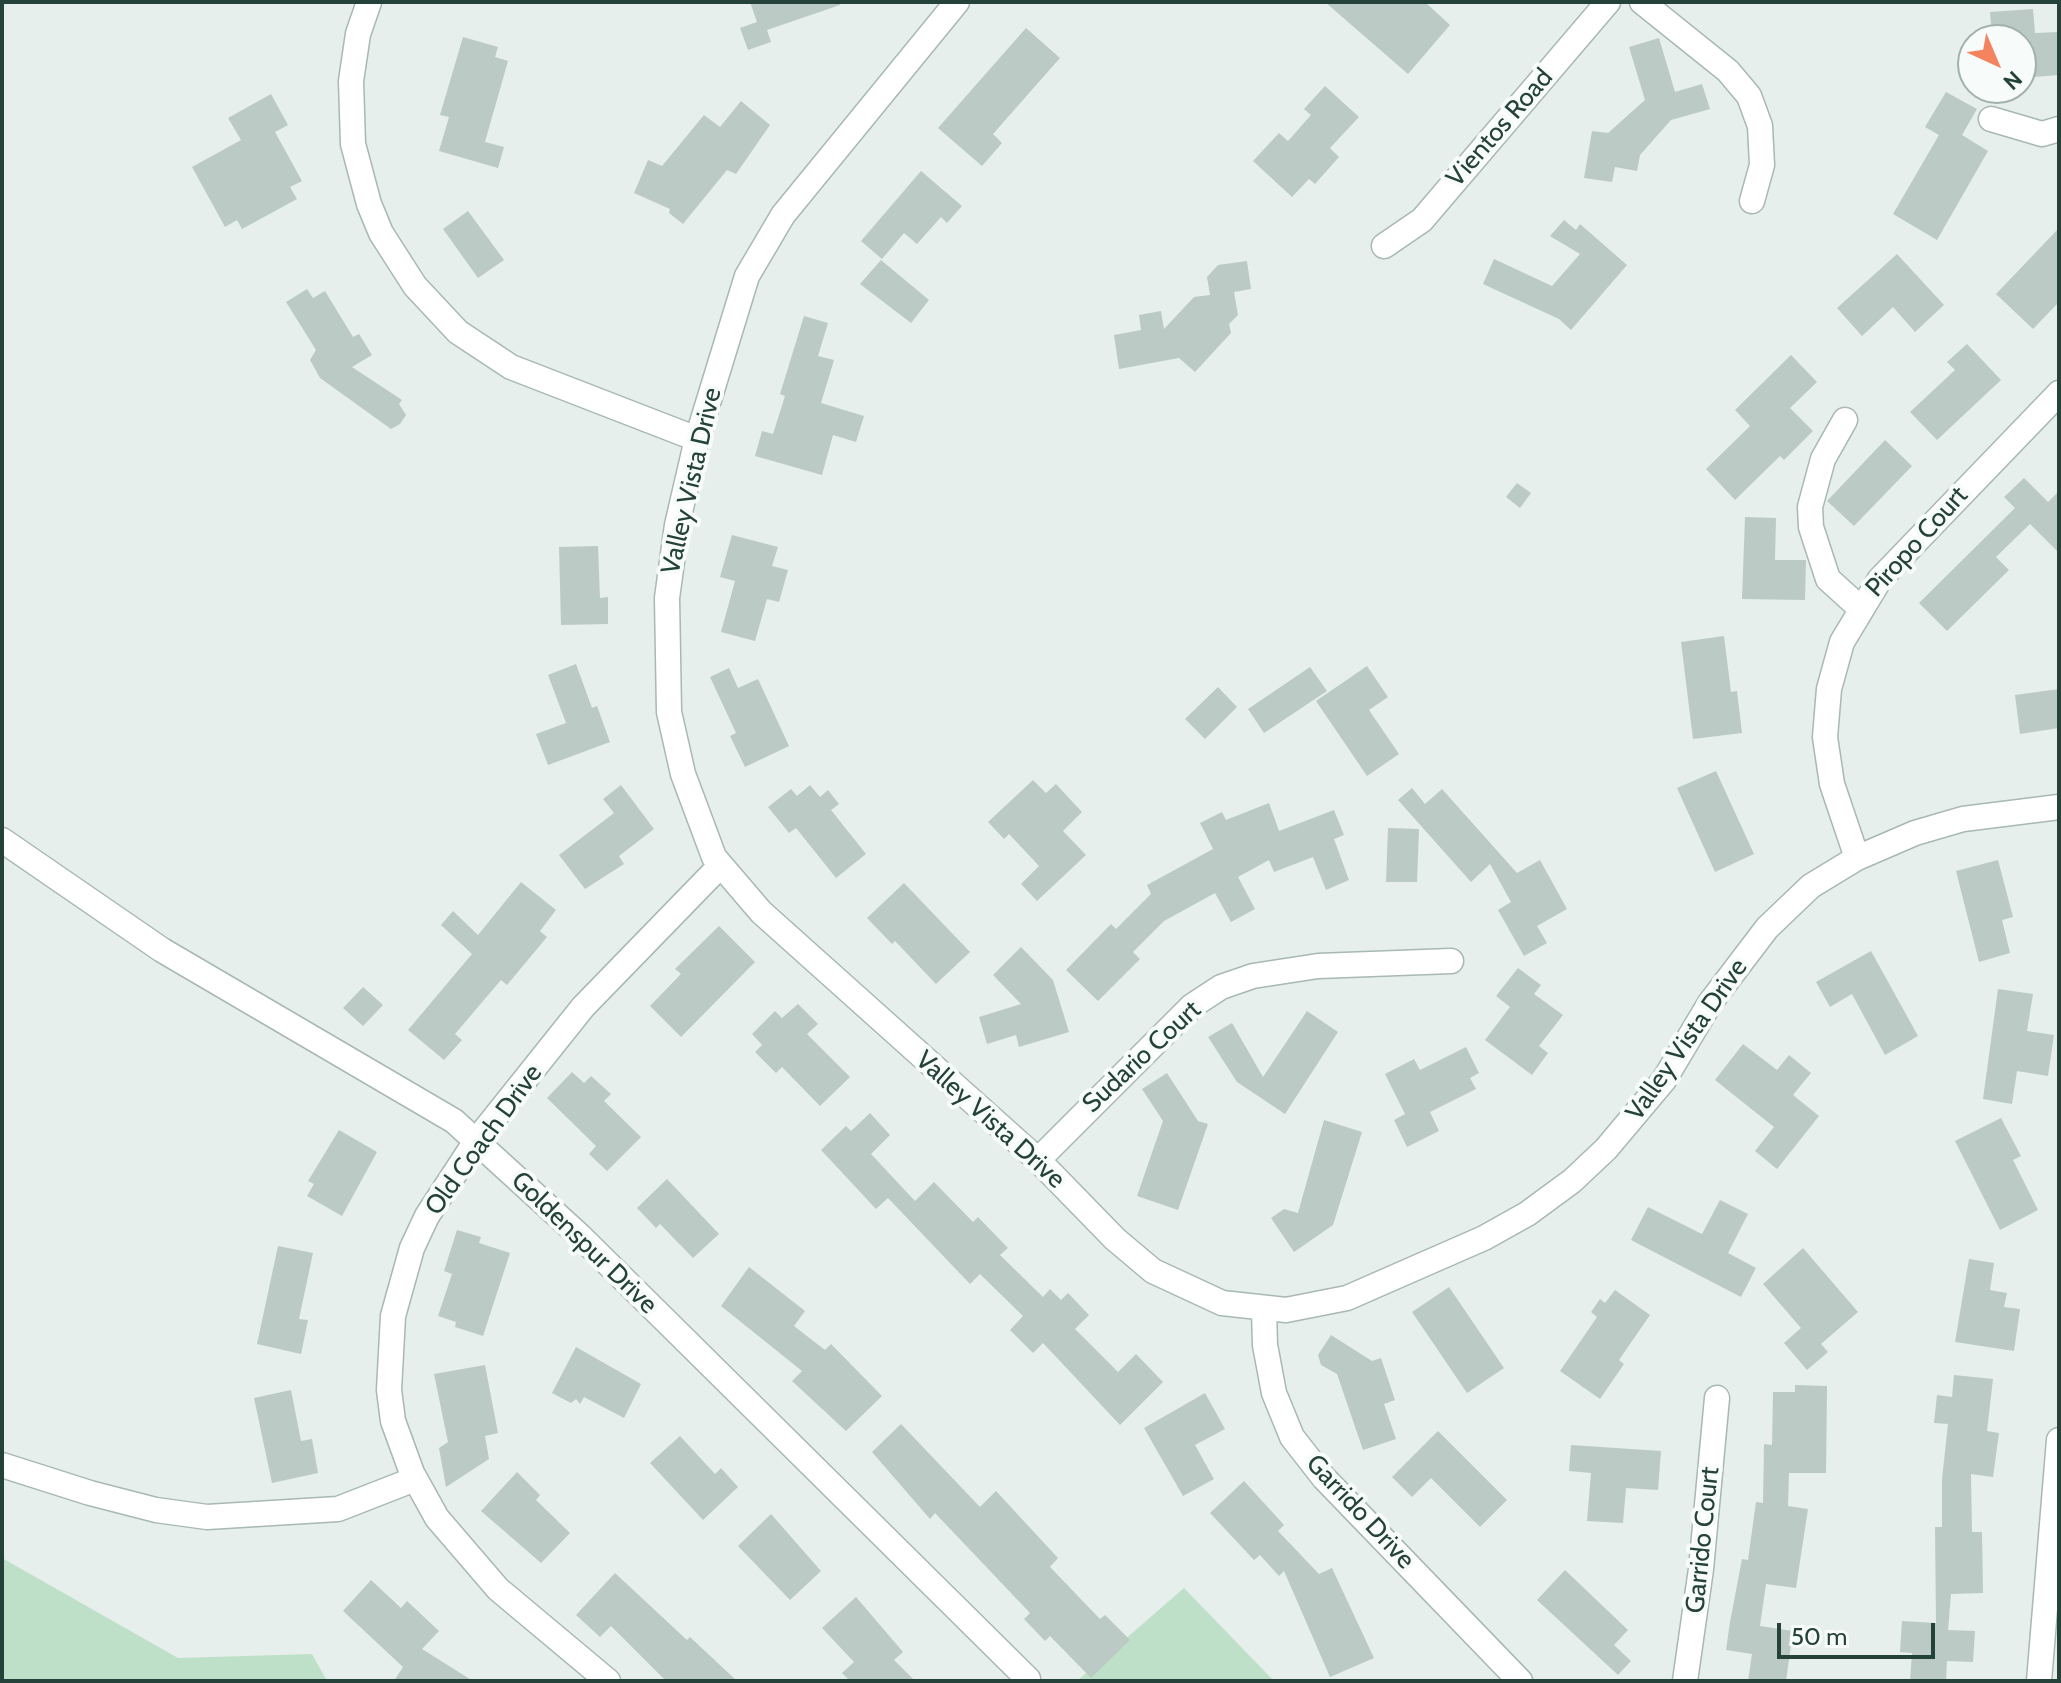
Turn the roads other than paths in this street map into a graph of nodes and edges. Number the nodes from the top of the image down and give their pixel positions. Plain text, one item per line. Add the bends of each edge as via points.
1 (957, 2) edge
2 (1608, 2) edge
3 (1642, 2) edge
4 (367, 3) edge
5 (1991, 119) dead end
6 (2059, 129) edge
7 (1752, 201) dead end
8 (1384, 246) dead end
9 (2059, 393) edge
10 (1845, 420) dead end
11 (697, 439) junction
12 (1860, 608) junction
13 (2059, 807) edge
14 (2, 840) edge
15 (1857, 858) junction
16 (720, 866) junction
17 (1451, 961) dead end
18 (476, 1141) junction
19 (1038, 1160) junction
20 (1264, 1310) junction
21 (1717, 1398) dead end
22 (2059, 1440) edge
23 (2, 1465) edge
24 (415, 1479) junction
25 (1028, 1679) dead end
26 (608, 1681) edge
27 (1520, 1681) edge
28 (1685, 1681) edge
29 (2039, 1681) edge

1 - 11 street, Valley Vista Drive via 840,142 757,256
2 - 8 street, Vientos Road via 1422,220
3 - 7 street via 1728,71 1749,96 1760,126 1762,165
4 - 11 street via 351,81 353,144 381,233 415,286 458,332 511,367
5 - 6 street via 2042,134
9 - 12 street, Piropo Court via 1880,579
10 - 12 street via 1823,459 1810,507 1811,527 1828,579
11 - 16 street, Valley Vista Drive via 670,564 666,673 683,774
12 - 15 street, Piropo Court via 1834,665 1825,737 1832,784
13 - 15 street, Valley Vista Drive via 1963,819
14 - 18 street, Goldenspur Drive via 162,950 430,1105
15 - 20 street, Valley Vista Drive via 1811,886 1767,928 1710,1003 1646,1104 1572,1181 1484,1238 1381,1285 1323,1305
16 - 18 street, Old Coach Drive via 583,1007
16 - 19 street, Valley Vista Drive via 838,984
17 - 19 street, Sudario Court via 1318,966 1221,987 1192,1006
18 - 24 street, Old Coach Drive via 427,1216 393,1316 393,1421
18 - 25 street, Goldenspur Drive via 580,1236
19 - 20 street, Valley Vista Drive via 1153,1271 1198,1295
20 - 27 street, Garrido Drive via 1274,1393 1292,1437 1324,1478
21 - 28 street, Garrido Court
22 - 29 street
23 - 24 street via 156,1510 207,1517 338,1509
24 - 26 street, Old Coach Drive via 450,1537 487,1577

